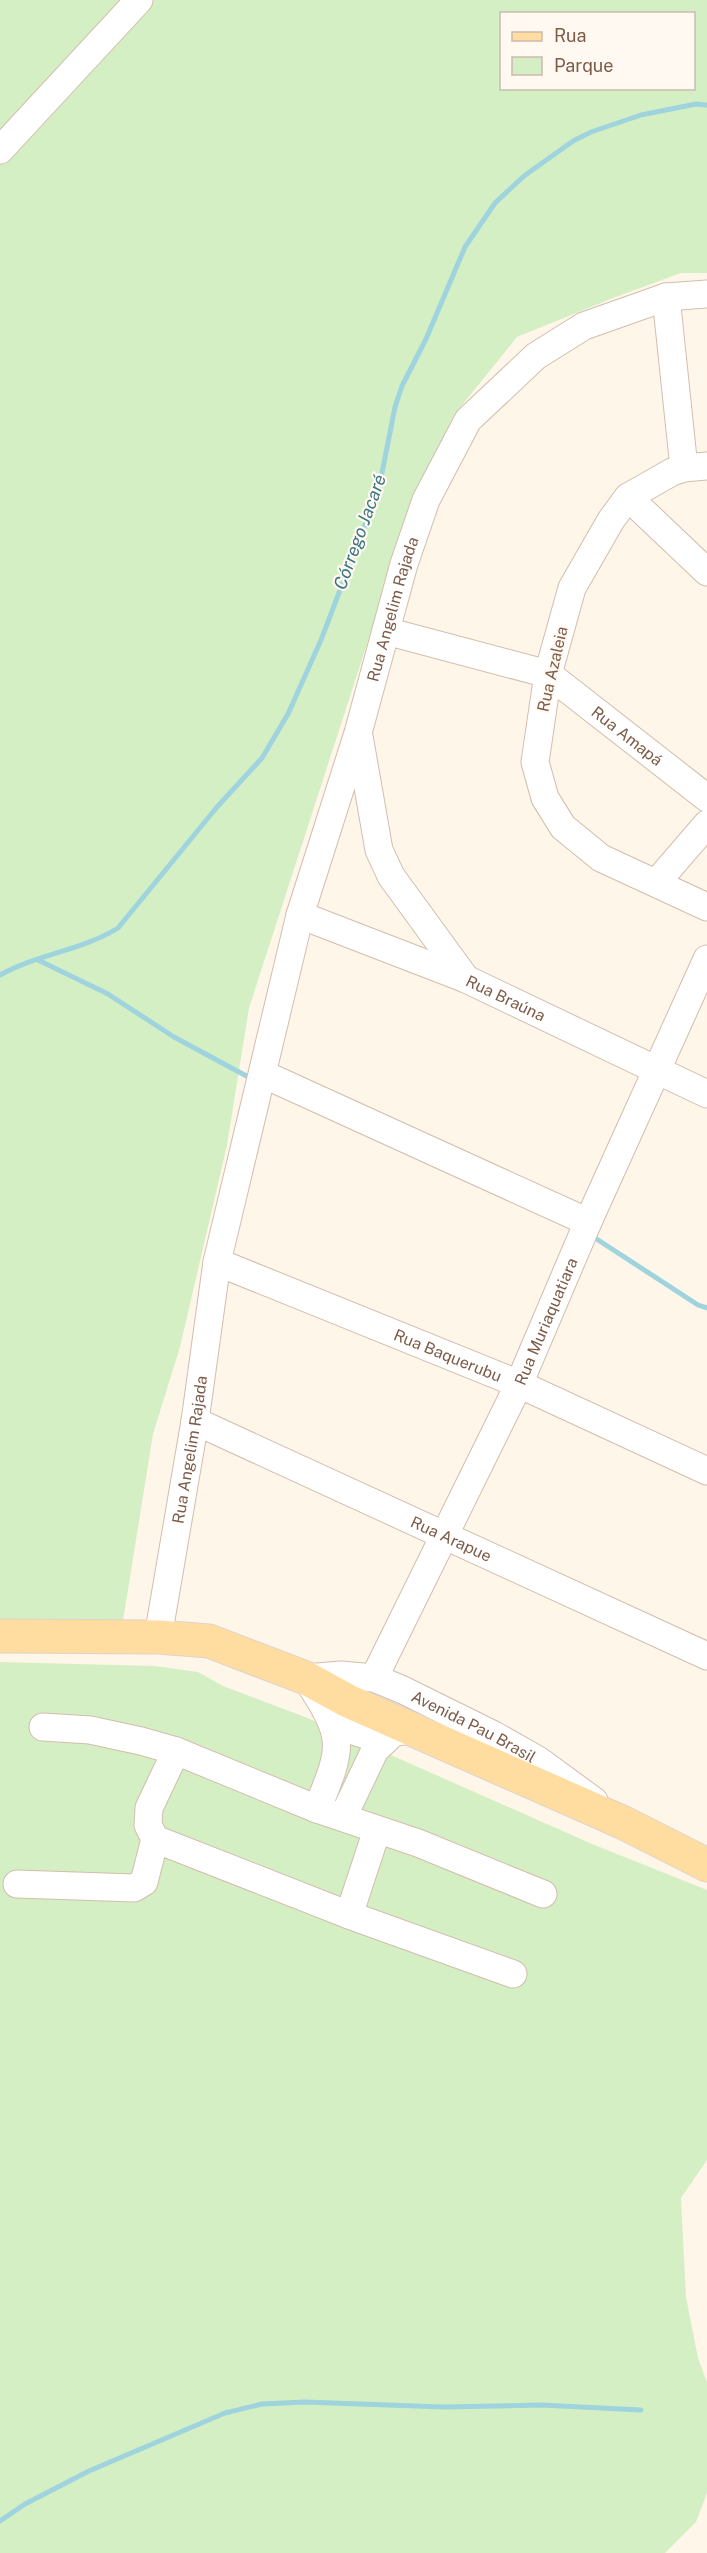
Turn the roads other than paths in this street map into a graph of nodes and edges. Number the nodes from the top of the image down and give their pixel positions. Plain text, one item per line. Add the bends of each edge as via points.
1 (139, 0) edge
2 (0, 150) edge
3 (707, 294) edge
4 (666, 297) junction
5 (695, 467) edge
6 (628, 497) junction
7 (707, 572) edge
8 (386, 631) junction
9 (548, 674) junction
10 (358, 733) junction
11 (707, 798) edge
12 (707, 824) edge
13 (657, 882) junction
14 (707, 907) edge
15 (300, 915) junction
16 (707, 959) edge
17 (466, 979) junction
18 (657, 1071) junction
19 (261, 1082) junction
20 (707, 1094) edge
21 (584, 1230) junction
22 (217, 1262) junction
23 (519, 1384) junction
24 (195, 1421) junction
25 (707, 1471) edge
26 (444, 1534) junction
27 (0, 1636) edge
28 (158, 1637) junction
29 (707, 1656) edge
30 (306, 1678) junction
31 (374, 1678) junction
32 (331, 1716) junction
33 (43, 1727) dead end
34 (414, 1729) junction
35 (384, 1741) junction
36 (176, 1751) junction
37 (317, 1809) junction
38 (343, 1817) junction
39 (624, 1823) junction
40 (377, 1830) junction
41 (155, 1839) junction
42 (707, 1865) edge
43 (17, 1884) dead end
44 (543, 1894) dead end
45 (349, 1915) junction
46 (513, 1974) dead end

1 - 2 street
3 - 4 street, Rua Angelim Rajada
4 - 5 street
4 - 8 street, Rua Angelim Rajada via 584,326 536,356 468,420 426,500
5 - 6 street, Rua Azaleia via 672,472
6 - 7 street
6 - 9 street, Rua Azaleia via 572,588
8 - 9 street
8 - 10 street, Rua Angelim Rajada
9 - 11 street, Rua Amapá
9 - 13 street, Rua Azaleia via 535,762 545,798 563,827 601,858
10 - 15 street, Rua Angelim Rajada
10 - 17 street via 379,850 391,876
12 - 13 street
13 - 14 street, Rua Azaleia
15 - 17 street, Rua Braúna
15 - 19 street, Rua Angelim Rajada
16 - 18 street, Rua Muriaquatiara
17 - 18 street, Rua Braúna
18 - 20 street, Rua Braúna
18 - 21 street, Rua Muriaquatiara
19 - 21 street
19 - 22 street, Rua Angelim Rajada
21 - 23 street, Rua Muriaquatiara
22 - 23 street, Rua Baquerubu
22 - 24 street, Rua Angelim Rajada
23 - 25 street, Rua Baquerubu
23 - 26 street, Rua Muriaquatiara
24 - 26 street, Rua Arapue
24 - 28 street, Rua Angelim Rajada
26 - 29 street, Rua Arapue
26 - 31 street, Rua Muriaquatiara
27 - 28 main road, Avenida Pau Brasil
28 - 30 main road, Avenida Pau Brasil via 209,1641
30 - 31 street, Avenida Pau Brasil
30 - 32 street
30 - 34 main road, Avenida Pau Brasil
31 - 39 street, Avenida Pau Brasil via 494,1734 538,1760
32 - 35 street via 350,1730
32 - 37 street via 338,1744 333,1772
33 - 36 street via 90,1730
34 - 35 street via 393,1733
34 - 39 main road, Avenida Pau Brasil
35 - 38 street via 375,1750
36 - 37 street
36 - 41 street via 149,1808 148,1825
37 - 38 street
38 - 40 street
39 - 42 main road, Avenida Pau Brasil
40 - 44 street
40 - 45 street
41 - 43 street via 144,1882 134,1888
41 - 45 street
45 - 46 street

